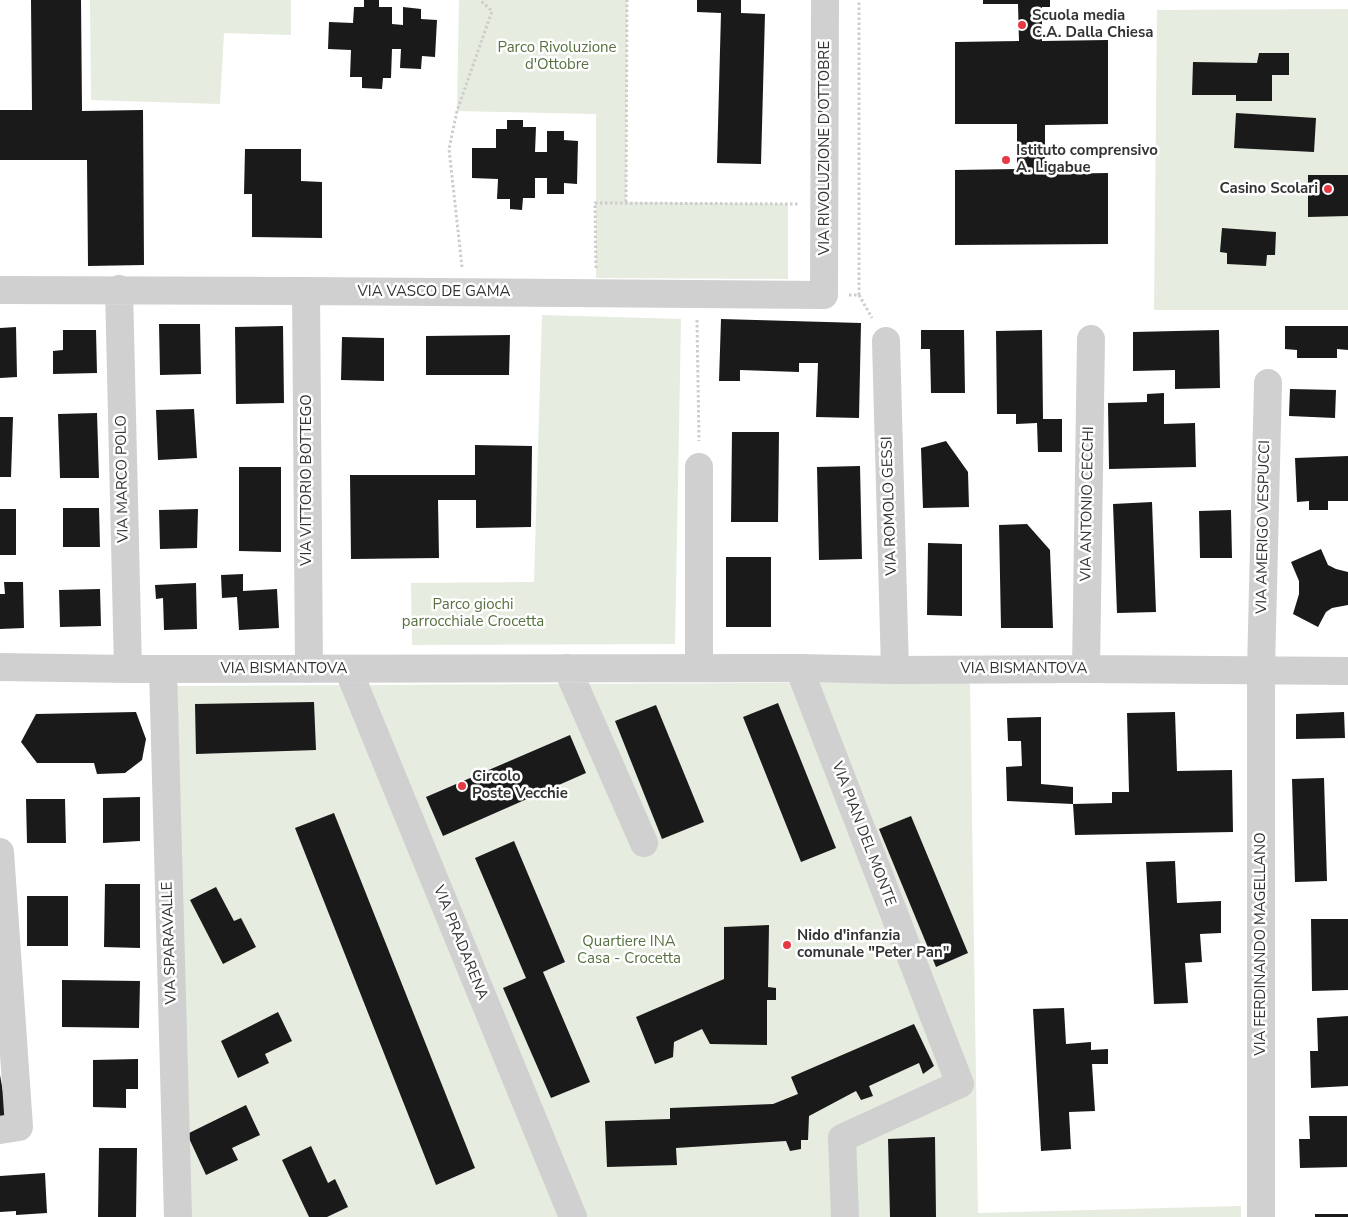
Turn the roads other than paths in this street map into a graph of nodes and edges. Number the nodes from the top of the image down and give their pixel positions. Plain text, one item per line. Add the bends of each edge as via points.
1 (825, 0) edge
2 (0, 272) edge
3 (0, 290) edge
4 (45, 290) junction
5 (119, 290) junction
6 (306, 290) junction
7 (824, 295) joint
8 (1091, 339) dead end
9 (886, 341) road end
10 (1268, 383) dead end
11 (699, 467) road end
12 (0, 668) edge
13 (567, 668) junction
14 (699, 668) junction
15 (799, 668) junction
16 (128, 669) junction
17 (163, 669) junction
18 (309, 669) junction
19 (348, 669) junction
20 (1086, 669) junction
21 (895, 670) junction
22 (1261, 670) junction
23 (1348, 671) edge
24 (644, 843) dead end
25 (0, 852) edge
26 (0, 1130) edge
27 (178, 1217) edge
28 (573, 1217) edge
29 (845, 1217) edge
30 (1261, 1217) edge

1 - 7 street, VIA RIVOLUZIONE D'OTTOBRE
2 - 4 street, VIA VASCO DE GAMA
3 - 4 street, VIA VASCO DE GAMA
4 - 5 street, VIA VASCO DE GAMA
5 - 6 street, VIA VASCO DE GAMA
5 - 16 street, VIA MARCO POLO
6 - 7 street, VIA VASCO DE GAMA
6 - 18 street, VIA VITTORIO BOTTEGO
8 - 20 street, VIA ANTONIO CECCHI
9 - 21 street, VIA ROMOLO GESSI
10 - 22 street, VIA AMERIGO VESPUCCI
11 - 14 street
12 - 16 street, VIA BISMANTOVA
13 - 14 street, VIA BISMANTOVA
13 - 19 street, VIA BISMANTOVA
13 - 24 street
14 - 15 street, VIA BISMANTOVA
15 - 21 street, VIA BISMANTOVA
15 - 29 street, VIA PIAN DEL MONTE via 960,1084 842,1138
16 - 17 street, VIA BISMANTOVA
17 - 18 street, VIA BISMANTOVA
17 - 27 street, VIA SPARAVALLE
18 - 19 street, VIA BISMANTOVA
19 - 28 street, VIA PRADARENA
20 - 21 street, VIA BISMANTOVA
20 - 22 street, VIA BISMANTOVA
22 - 23 street, VIA BISMANTOVA
22 - 30 street, VIA FERDINANDO MAGELLANO
25 - 26 street via 19,1127

